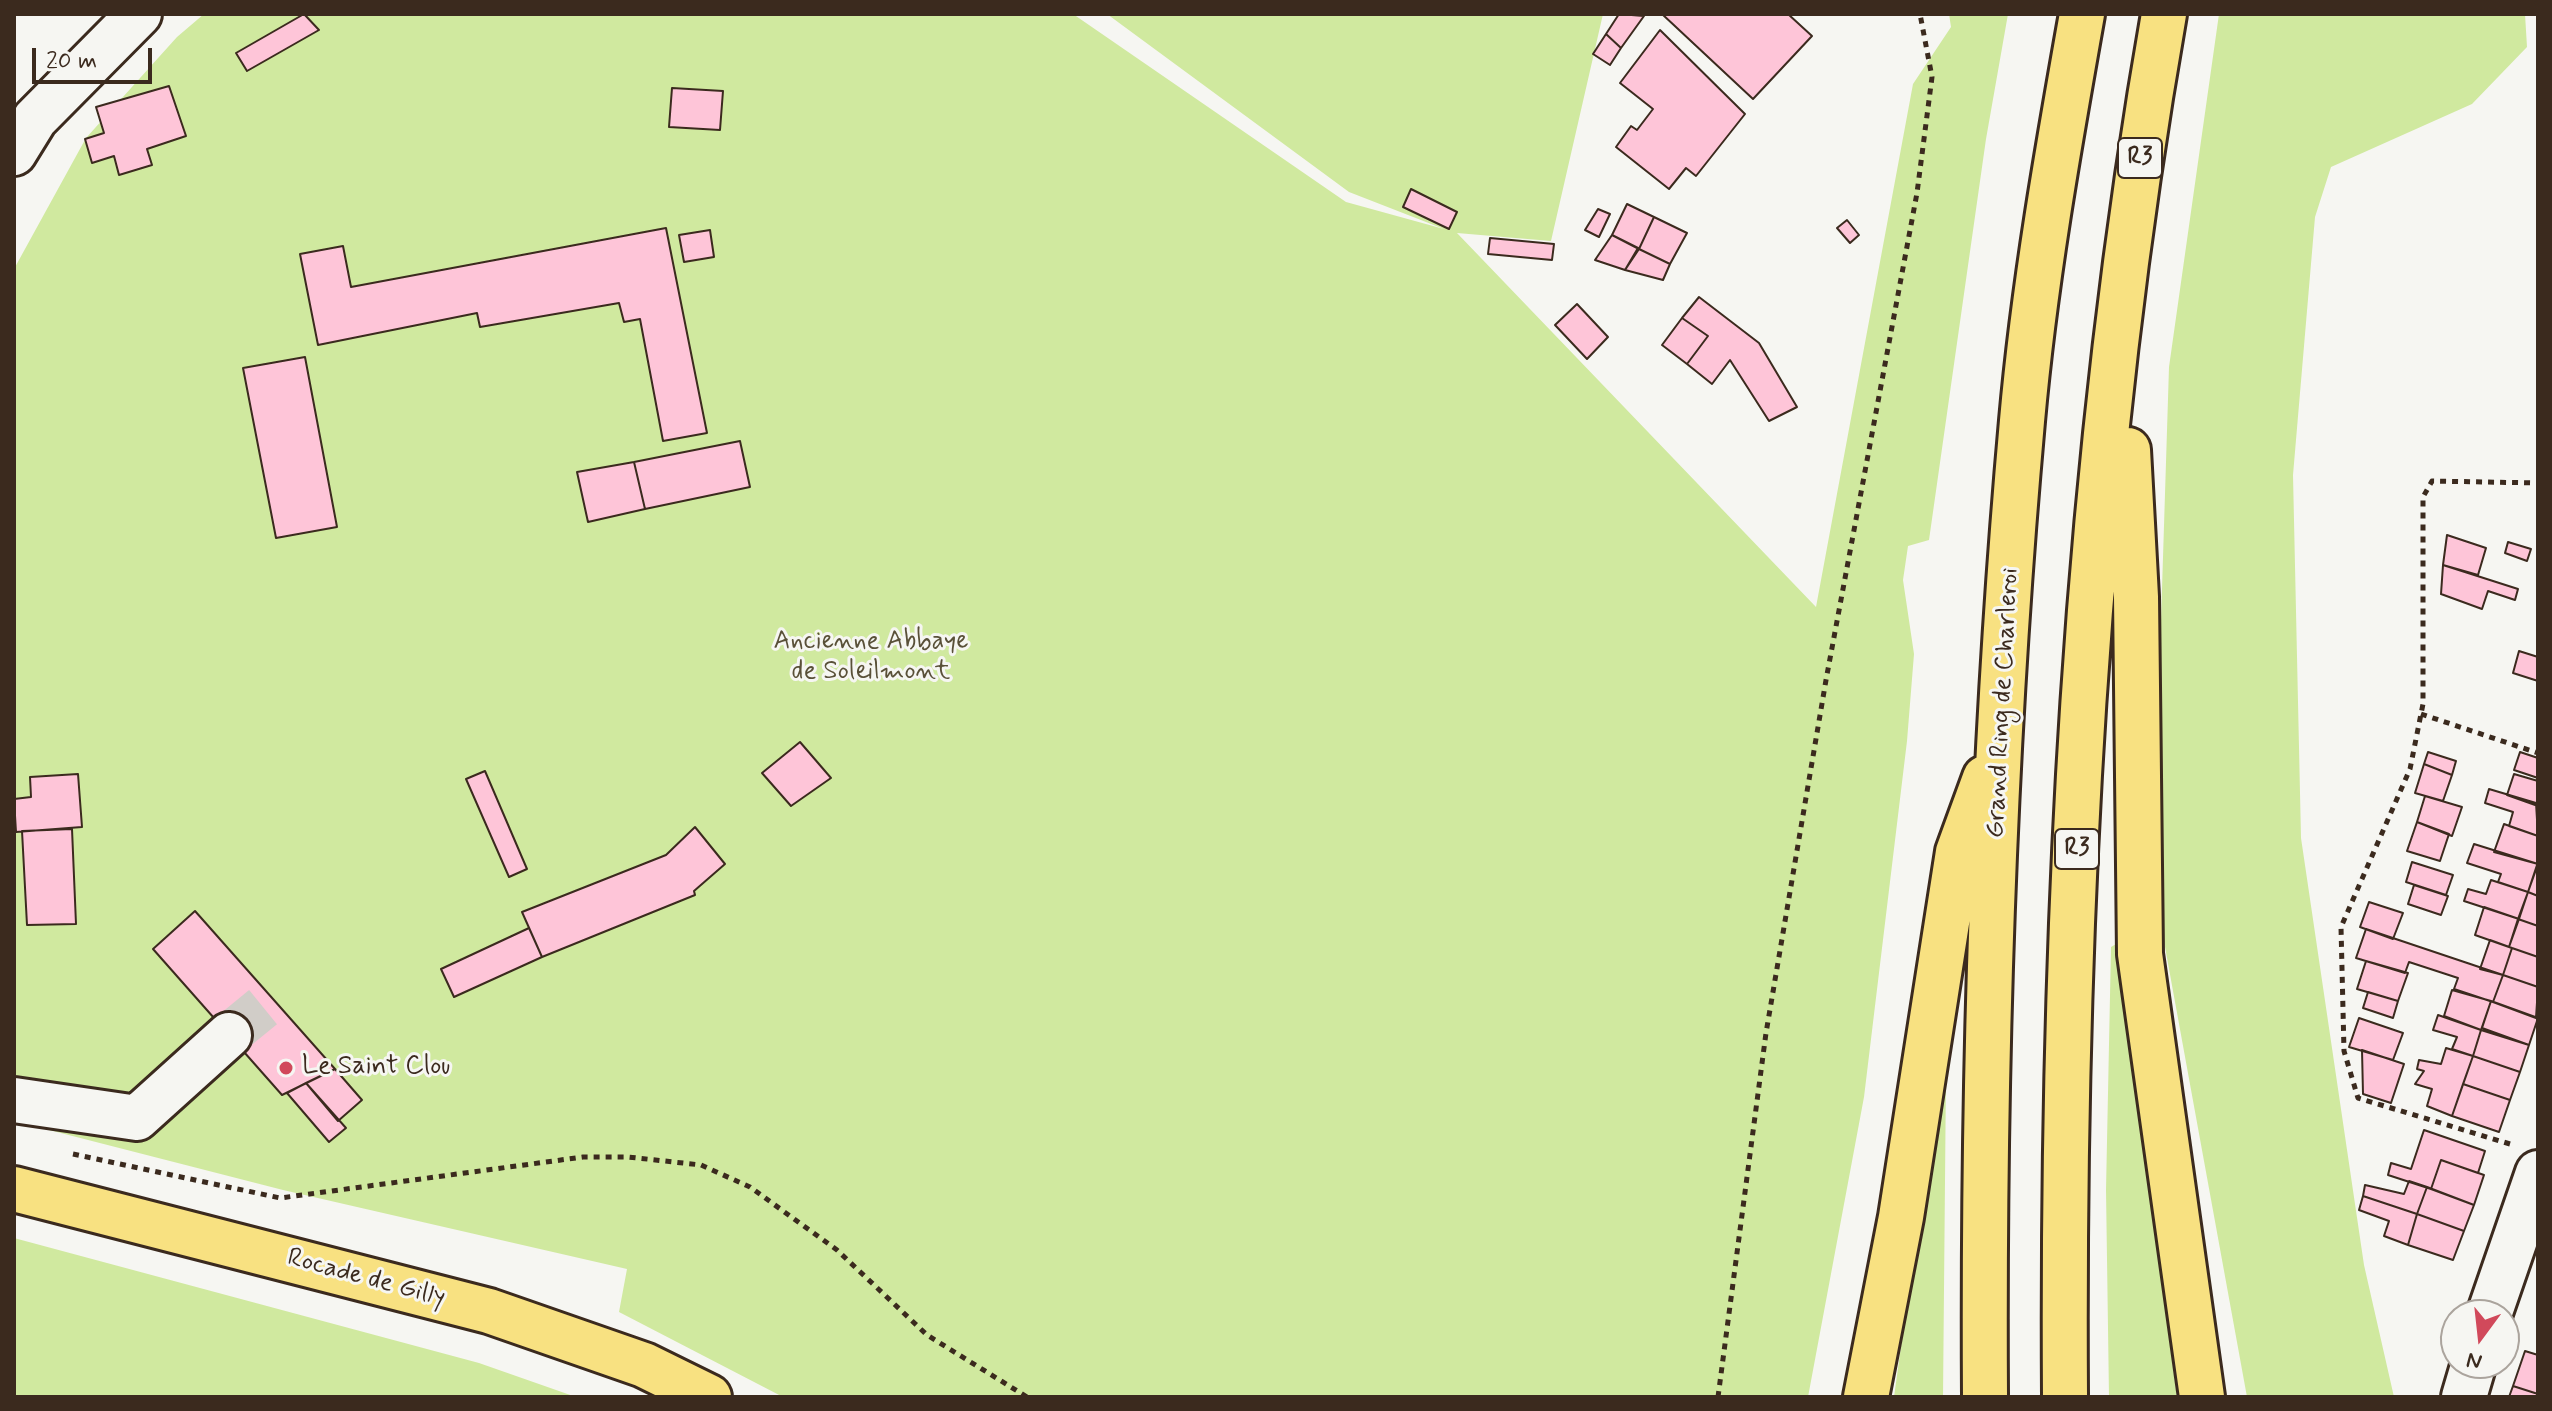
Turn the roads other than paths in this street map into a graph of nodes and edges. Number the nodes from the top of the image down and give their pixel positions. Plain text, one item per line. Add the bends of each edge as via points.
1 (139, 14) edge
2 (2082, 14) edge
3 (2164, 14) edge
4 (14, 153) edge
5 (2120, 303) junction
6 (1999, 742) junction
7 (229, 1035) tunnel mouth
8 (14, 1100) edge
9 (2530, 1160) edge
10 (14, 1189) edge
11 (2493, 1299) edge
12 (709, 1397) edge
13 (1866, 1397) edge
14 (1985, 1397) edge
15 (2065, 1397) edge
16 (2202, 1397) edge

1 - 4 street via 35,119
2 - 6 main road, Grand Ring de Charleroi via 2055,167 2022,419
3 - 5 main road, R3
5 - 15 main road, R3 via 2081,713
5 - 16 main road via 2136,597 2140,954
6 - 13 main road via 1958,852 1901,1217
6 - 14 main road, Grand Ring de Charleroi
7 - 8 street via 137,1118
9 - 11 street
10 - 12 main road, Rocade de Gilly via 489,1311 644,1365

